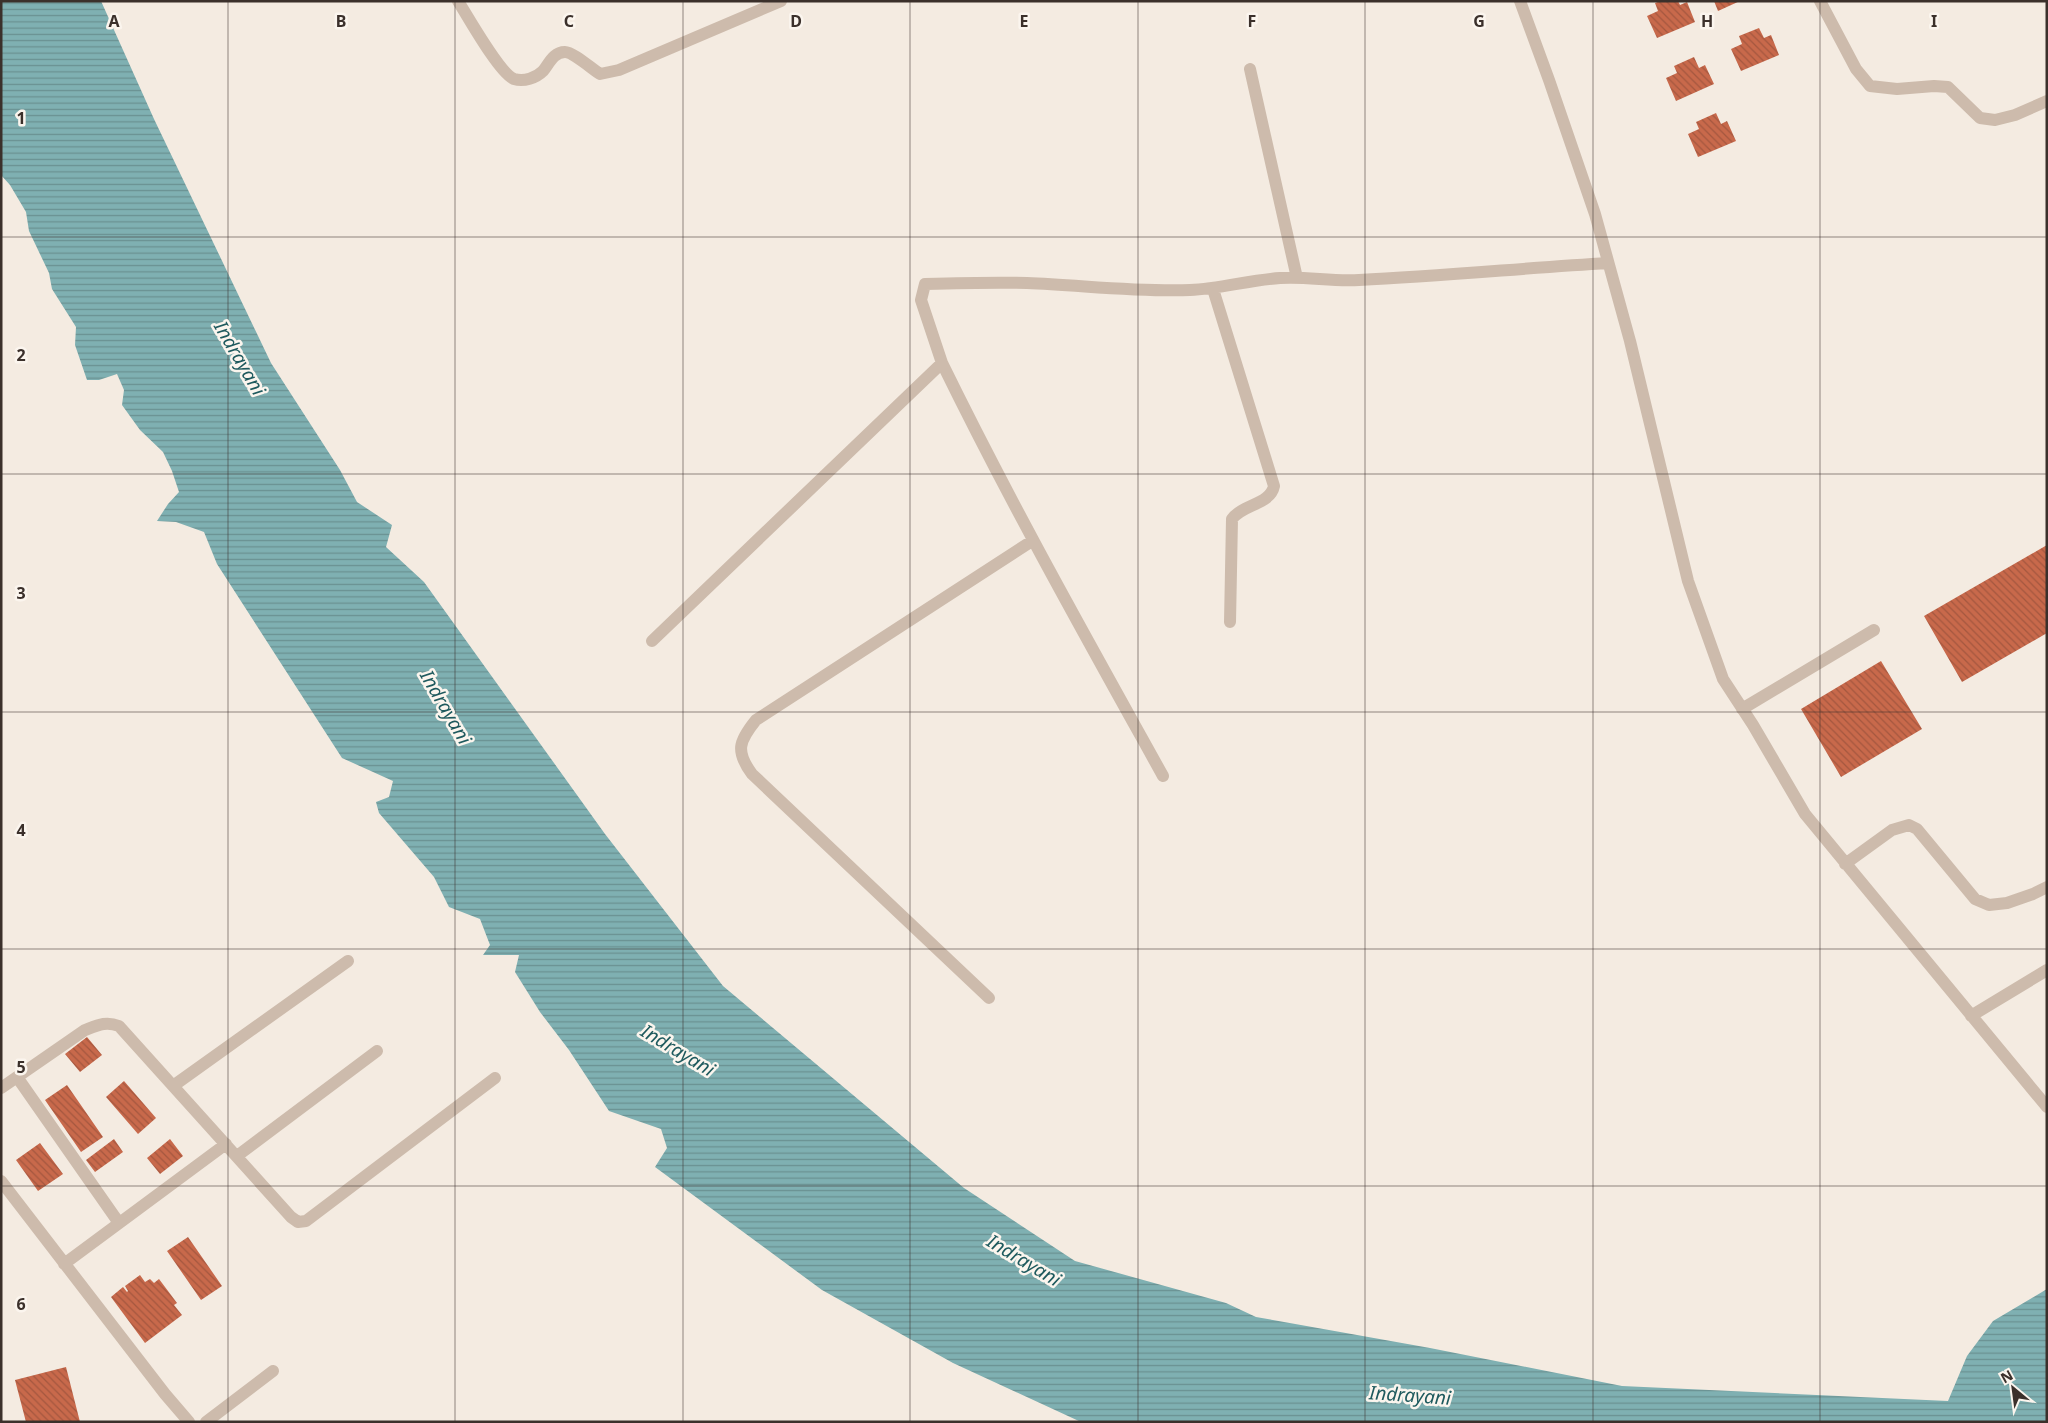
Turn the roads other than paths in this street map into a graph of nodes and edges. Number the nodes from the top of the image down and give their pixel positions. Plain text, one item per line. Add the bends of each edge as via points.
1 (458, 1) edge
2 (781, 1) edge
3 (1520, 1) edge
4 (1820, 1) edge
5 (1250, 69) dead end
6 (2047, 101) edge
7 (1608, 263) junction
8 (1297, 278) junction
9 (1213, 289) junction
10 (942, 363) junction
11 (1032, 541) junction
12 (1230, 622) dead end
13 (1874, 630) dead end
14 (652, 641) dead end
15 (1742, 708) junction
16 (1163, 776) dead end
17 (1845, 864) junction
18 (2047, 887) edge
19 (348, 961) dead end
20 (2047, 970) edge
21 (989, 998) dead end
22 (1971, 1016) junction
23 (377, 1051) dead end
24 (17, 1077) junction
25 (495, 1078) dead end
26 (173, 1086) junction
27 (1, 1088) edge
28 (2047, 1106) edge
29 (226, 1144) junction
30 (237, 1156) junction
31 (1, 1181) edge
32 (119, 1223) junction
33 (64, 1264) junction
34 (273, 1371) dead end
35 (188, 1422) edge
36 (206, 1422) edge

1 - 2 street via 501,68 513,79 522,80 542,72 560,52 567,52 600,74 619,70
3 - 7 street via 1595,214
4 - 6 street via 1856,69 1870,86 1896,89 1948,87 1980,118 1995,120
5 - 8 street
7 - 8 street via 1427,277
7 - 15 street via 1688,581 1723,679
8 - 9 street
9 - 10 street via 1153,291 1028,283 925,284 921,300
9 - 12 street via 1274,486 1273,494 1268,498 1242,510 1232,519
10 - 11 street
10 - 14 street
11 - 16 street
11 - 21 street via 756,720 744,736 740,750 744,764 752,774
13 - 15 street
15 - 17 street via 1805,814
17 - 18 street via 1892,830 1908,825 1917,829 1975,899 1989,905 2007,903
17 - 22 street
19 - 26 street
20 - 22 street
22 - 28 street
23 - 30 street
24 - 26 street via 86,1030 110,1023 119,1026
24 - 27 street
24 - 32 street
25 - 30 street via 306,1221 298,1222 291,1217
26 - 29 street
29 - 30 street
29 - 32 street
31 - 33 street
32 - 33 street
33 - 35 street
34 - 36 street

